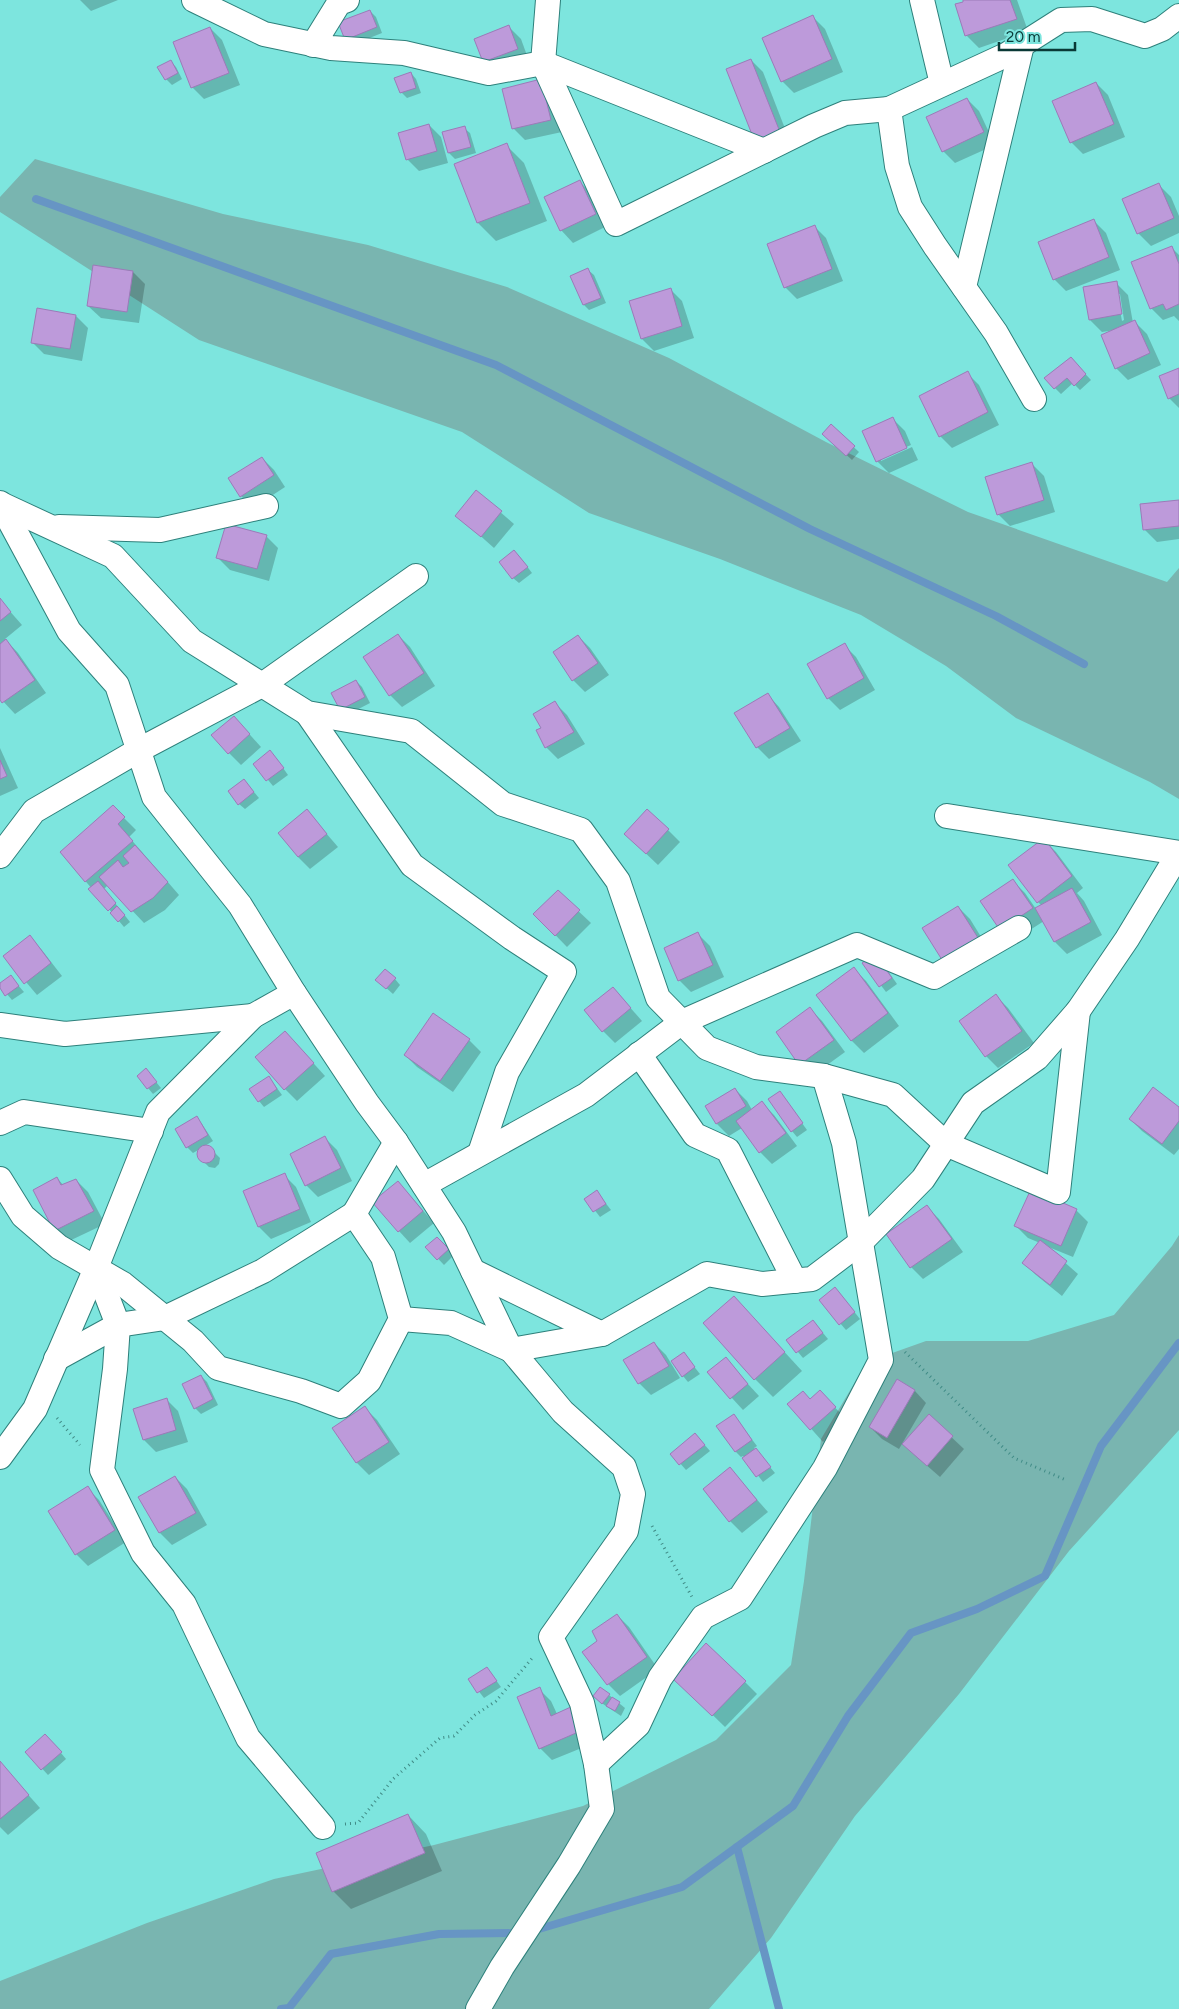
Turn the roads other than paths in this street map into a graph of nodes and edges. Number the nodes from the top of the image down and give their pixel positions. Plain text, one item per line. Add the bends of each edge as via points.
1 (194, 0) edge
2 (347, 0) edge
3 (548, 0) edge
4 (922, 0) edge
5 (1179, 16) edge
6 (313, 44) junction
7 (1022, 45) junction
8 (543, 63) junction
9 (942, 84) junction
10 (889, 109) junction
11 (764, 151) junction
12 (964, 287) junction
13 (1034, 399) dead end
14 (1, 504) edge
15 (266, 506) dead end
16 (49, 527) junction
17 (8, 533) edge
18 (416, 576) dead end
19 (262, 685) junction
20 (308, 713) junction
21 (138, 750) junction
22 (947, 816) dead end
23 (1179, 853) edge
24 (0, 856) edge
25 (1019, 928) dead end
26 (294, 993) junction
27 (1078, 1011) junction
28 (253, 1016) junction
29 (682, 1022) junction
30 (0, 1025) edge
31 (639, 1054) junction
32 (824, 1076) junction
33 (0, 1124) edge
34 (151, 1131) junction
35 (396, 1142) junction
36 (946, 1144) junction
37 (480, 1154) junction
38 (0, 1179) edge
39 (424, 1185) junction
40 (354, 1214) junction
41 (861, 1242) junction
42 (96, 1268) junction
43 (473, 1271) junction
44 (795, 1281) junction
45 (165, 1318) junction
46 (401, 1319) junction
47 (118, 1325) junction
48 (602, 1334) junction
49 (512, 1350) junction
50 (56, 1359) junction
51 (0, 1457) edge
52 (596, 1764) junction
53 (322, 1827) road end
54 (478, 2009) edge

1 - 6 street via 264,34
2 - 6 street via 339,3
3 - 8 street
4 - 9 street
5 - 7 street via 1162,29 1145,36 1092,18 1061,20
6 - 8 street via 404,53 489,73
7 - 9 street
7 - 12 street
8 - 11 street
8 - 11 street via 616,224
9 - 10 street
10 - 11 street via 845,113
10 - 12 street via 897,166 910,206
12 - 13 street via 996,333
14 - 16 street
14 - 17 street
15 - 16 street via 160,530
16 - 17 street
16 - 19 street via 113,556 192,641
17 - 21 street via 69,631 117,685
18 - 19 street
19 - 20 street
19 - 21 street
20 - 29 street via 411,731 503,804 581,830 618,881 658,998
20 - 37 street via 412,865 564,972 507,1072
21 - 24 street via 34,811
21 - 26 street via 154,797 240,905
22 - 23 street
23 - 27 street via 1127,939
25 - 29 street via 934,977 857,945
26 - 28 street
26 - 35 street
27 - 36 street via 1037,1058 973,1103
27 - 36 street via 1058,1192
28 - 30 street via 65,1034
28 - 34 street via 158,1112
29 - 31 street
29 - 32 street via 707,1048 756,1067
31 - 37 street via 586,1095
31 - 44 street via 695,1135 728,1150
32 - 36 street via 893,1095
32 - 41 street via 844,1143
33 - 34 street via 24,1112
34 - 42 street
35 - 39 street
35 - 40 street
36 - 41 street via 923,1179
37 - 39 street
38 - 42 street via 23,1216 59,1247
39 - 43 street via 454,1232
40 - 45 street via 262,1272
40 - 46 street via 383,1257
41 - 44 street via 812,1279
41 - 52 street via 881,1360 826,1468 740,1598 703,1617 660,1678 638,1725
42 - 45 street via 123,1284
42 - 47 street
42 - 50 street
43 - 48 street
43 - 49 street
44 - 48 street via 762,1284 707,1274
45 - 46 street via 218,1368 301,1390 341,1406 369,1381
45 - 47 street
46 - 49 street via 451,1323
47 - 50 street
47 - 53 street via 102,1470 143,1553 184,1604 248,1738
48 - 49 street
49 - 52 street via 563,1412 624,1467 633,1494 626,1531 551,1637 582,1703
50 - 51 street via 35,1409
52 - 54 street via 602,1810

